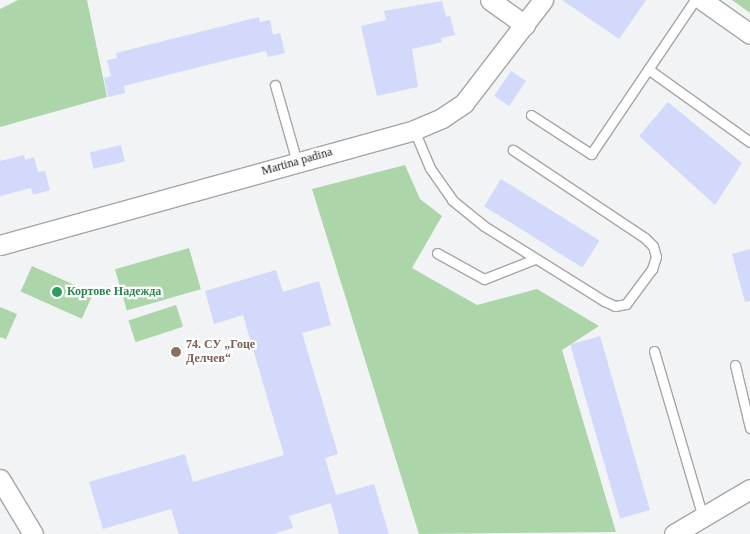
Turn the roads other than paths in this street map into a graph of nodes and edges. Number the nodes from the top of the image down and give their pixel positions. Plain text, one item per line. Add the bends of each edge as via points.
1 (490, 0) edge
2 (543, 0) edge
3 (695, 0) edge
4 (702, 0) edge
5 (524, 25) junction
6 (750, 34) edge
7 (648, 69) junction
8 (275, 85) dead end
9 (531, 115) dead end
10 (414, 130) junction
11 (750, 142) edge
12 (513, 150) dead end
13 (297, 162) junction
14 (0, 245) edge
15 (437, 253) dead end
16 (535, 259) junction
17 (654, 351) dead end
18 (735, 365) dead end
19 (750, 428) edge
20 (0, 480) edge
21 (750, 489) edge
22 (703, 517) junction
23 (33, 534) edge
24 (674, 534) edge

1 - 5 street
2 - 5 street, Martina padina
3 - 7 lane
4 - 6 street
5 - 10 street, Martina padina via 464,103 442,118
7 - 9 lane via 591,154
7 - 11 lane
8 - 13 lane
10 - 13 street, Martina padina
10 - 16 lane via 430,168 452,200 484,226
12 - 16 lane via 645,238 656,257 634,296 626,304 615,306
13 - 14 street, Martina padina
15 - 16 lane via 484,279
17 - 22 lane
18 - 19 lane
20 - 23 street
21 - 22 street
22 - 24 street

